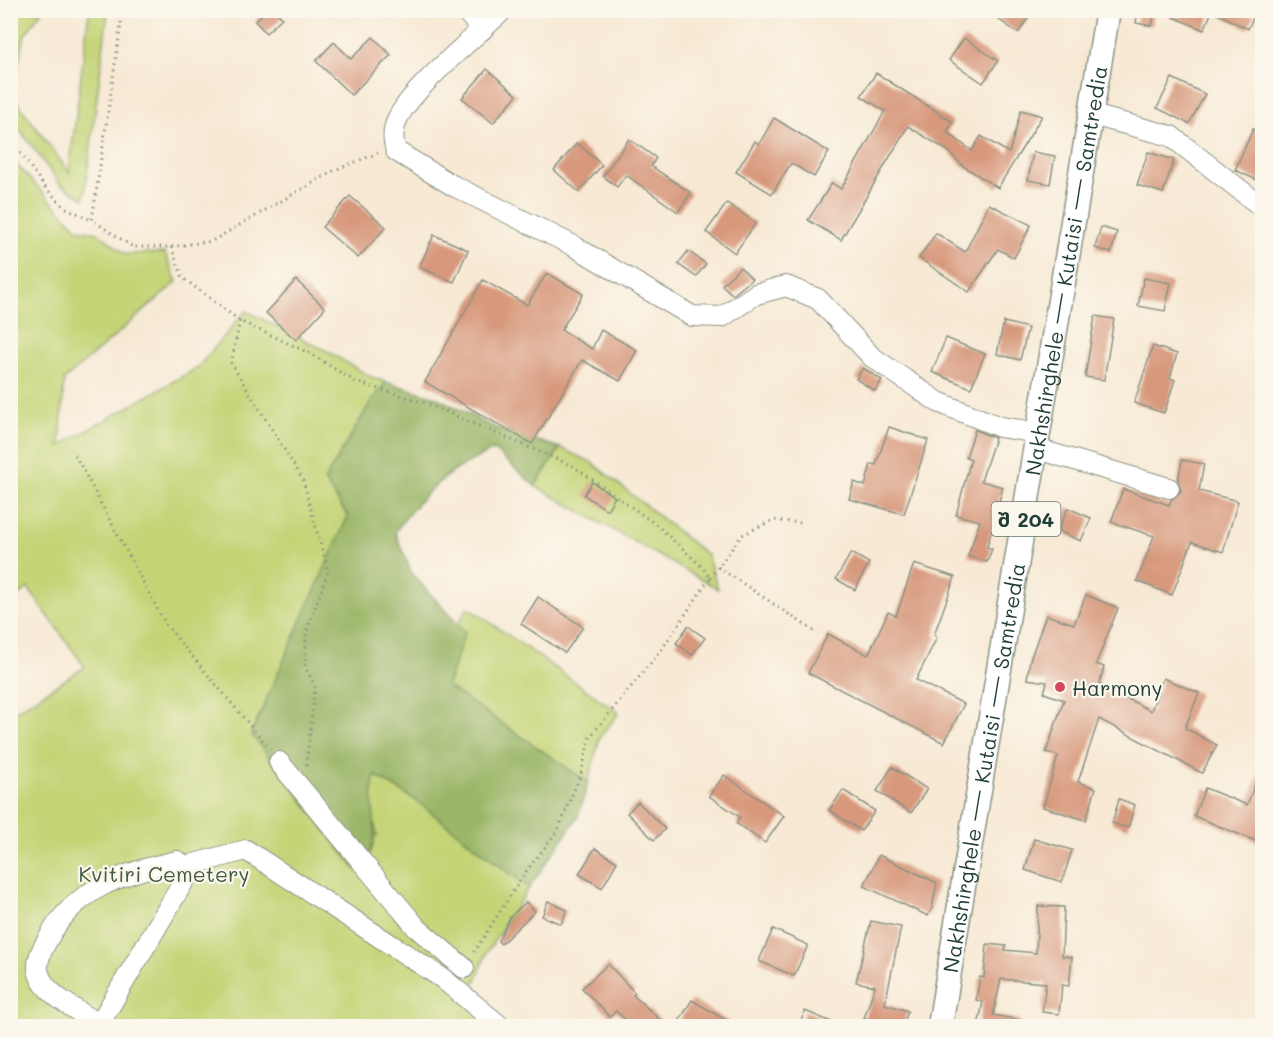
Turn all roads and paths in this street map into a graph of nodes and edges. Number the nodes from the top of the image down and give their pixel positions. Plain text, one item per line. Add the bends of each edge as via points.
1 (123, 10) edge
2 (465, 10) edge
3 (503, 10) edge
4 (1108, 10) edge
5 (482, 30) junction
6 (1092, 115) junction
7 (10, 138) edge
8 (396, 151) junction
9 (1263, 207) edge
10 (92, 220) junction
11 (171, 247) junction
12 (240, 321) junction
13 (1039, 441) junction
14 (75, 455) dead end
15 (1169, 488) dead end
16 (801, 523) dead end
17 (718, 567) junction
18 (710, 578) junction
19 (814, 631) dead end
20 (279, 762) joint
21 (304, 789) junction
22 (191, 869) junction
23 (464, 968) joint
24 (490, 1024) edge
25 (98, 1025) edge
26 (940, 1026) edge

1 - 10 path
2 - 5 street
3 - 5 street
4 - 6 main road, Nakhshirghele — Kutaisi — Samtredia / შ 204
5 - 8 street via 412,96 397,118 392,137
6 - 9 street via 1171,136
6 - 13 main road, Nakhshirghele — Kutaisi — Samtredia / შ 204
7 - 10 path via 64,207
8 - 11 path via 370,154 335,170 212,241
8 - 13 street via 452,185 572,245 692,316 722,317 756,294 786,286 818,299 872,357 938,402
10 - 11 path via 133,247
11 - 12 path via 183,278
12 - 18 path via 309,353 356,382 423,402 573,466 658,526
12 - 21 path via 231,363 303,480 328,572 306,633 305,666 315,687
13 - 15 street
13 - 26 main road, Nakhshirghele — Kutaisi — Samtredia / შ 204
14 - 20 path via 166,624
16 - 17 path via 773,520 742,535
17 - 18 path
17 - 19 path
18 - 23 path via 662,649 590,737 581,774 558,830 525,873
20 - 21 street
21 - 23 street via 417,928
22 - 24 street via 194,864 246,850 442,978
22 - 25 street
22 - 25 street via 177,861 116,877 75,902 55,925 39,954 39,973 47,988

